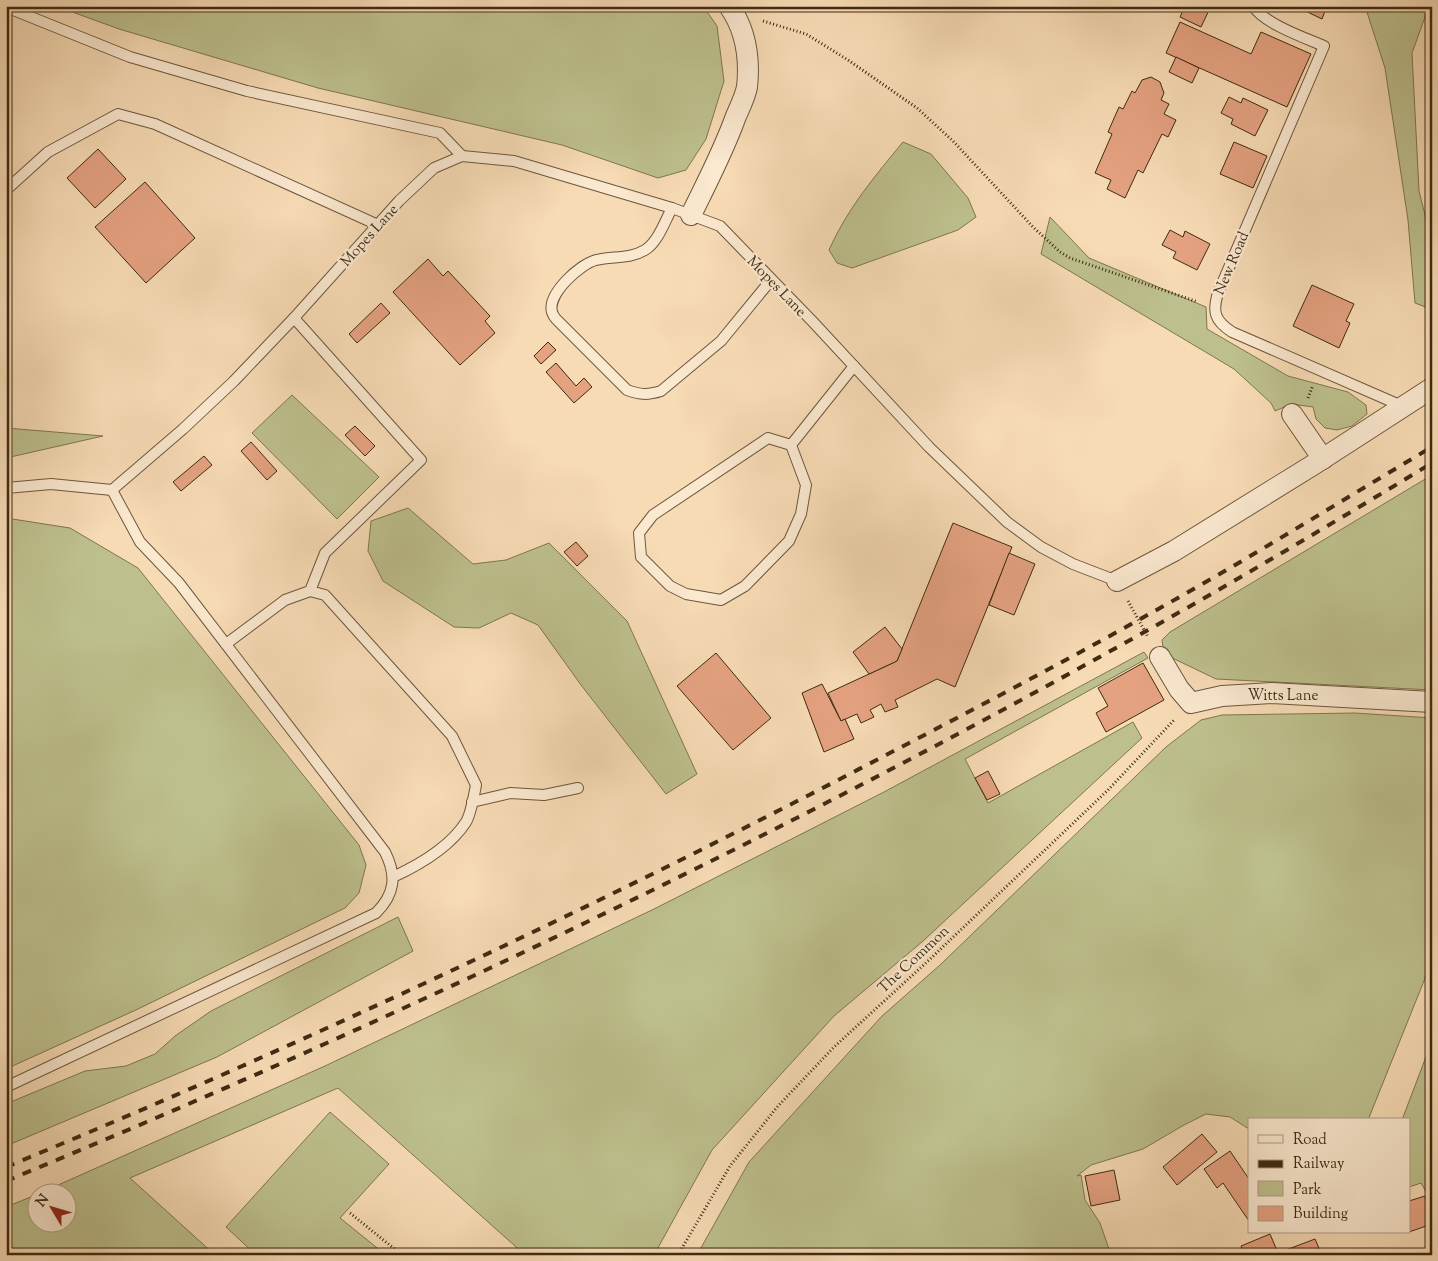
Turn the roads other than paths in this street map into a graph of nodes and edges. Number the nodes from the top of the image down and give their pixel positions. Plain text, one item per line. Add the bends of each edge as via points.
1 (1253, 6) edge
2 (6, 7) edge
3 (731, 10) edge
4 (462, 156) junction
5 (6, 190) edge
6 (672, 208) junction
7 (692, 215) junction
8 (378, 225) junction
9 (771, 280) junction
10 (294, 318) junction
11 (854, 366) junction
12 (1432, 388) edge
13 (1402, 406) junction
14 (1292, 414) dead end
15 (790, 445) junction
16 (1323, 459) junction
17 (6, 488) edge
18 (112, 490) junction
19 (1121, 589) joint
20 (310, 591) junction
21 (226, 644) junction
22 (1160, 657) road end
23 (1432, 702) edge
24 (578, 788) dead end
25 (472, 802) junction
26 (393, 877) junction
27 (6, 1087) edge

1 - 13 lane, New Road via 1268,20 1324,46 1218,292 1216,317 1232,332
2 - 4 lane via 130,57 247,91 440,133
3 - 7 street via 743,35 748,58 746,89 727,141
4 - 6 lane, Mopes Lane via 514,161
4 - 8 lane, Mopes Lane via 434,168
5 - 8 lane via 48,152 118,114 155,124
6 - 7 lane, Mopes Lane
6 - 9 lane via 646,249 584,265 564,283 552,301 556,319 627,390 649,395 661,391 722,341
7 - 9 lane, Mopes Lane via 720,226
8 - 10 lane, Mopes Lane
9 - 11 lane, Mopes Lane
10 - 18 lane, Mopes Lane via 213,402
10 - 20 lane via 421,460 325,553
11 - 15 lane
11 - 19 lane, Mopes Lane via 1007,522 1041,546
12 - 13 street
13 - 16 street
14 - 16 street
15 - 15 lane via 768,438 653,515 639,533 641,557 670,586 686,594 721,600 745,586 789,541 801,514 806,485
16 - 19 street via 1174,551
17 - 18 lane via 51,484
18 - 21 lane via 140,542 178,583
20 - 21 lane via 285,600
20 - 25 lane via 325,595 452,736 476,785
21 - 26 lane via 385,852
22 - 23 street, Witts Lane via 1191,703 1222,696 1272,693
24 - 25 lane via 544,795 510,793
25 - 26 lane via 467,821 442,848
26 - 27 lane via 386,903 376,913

